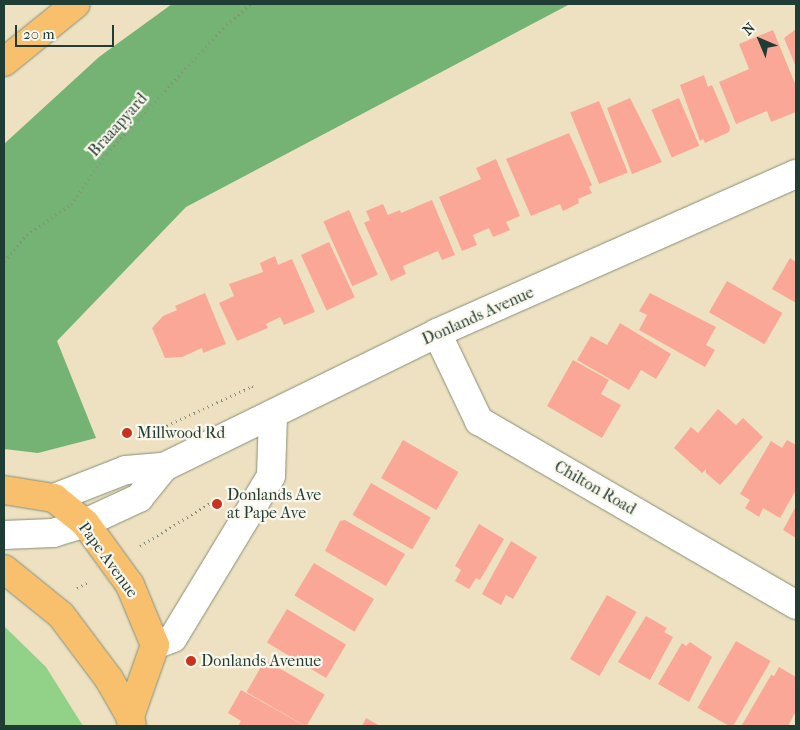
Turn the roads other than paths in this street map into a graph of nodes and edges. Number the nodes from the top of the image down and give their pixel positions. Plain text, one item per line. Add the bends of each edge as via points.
1 (76, 4) edge
2 (4, 62) edge
3 (796, 174) edge
4 (437, 333) junction
5 (284, 410) junction
6 (164, 467) junction
7 (4, 490) edge
8 (54, 498) junction
9 (85, 523) junction
10 (4, 535) edge
11 (4, 569) edge
12 (796, 605) edge
13 (155, 645) junction
14 (131, 721) edge

1 - 2 main road
3 - 4 street, Donlands Avenue
4 - 5 street, Donlands Avenue
4 - 12 street, Chilton Road via 479,421
5 - 6 street, Donlands Avenue
5 - 13 street via 271,476 173,638
6 - 8 street, Donlands Avenue via 126,470
6 - 9 street, Donlands Avenue via 139,498
7 - 8 main road
8 - 9 main road, Pape Avenue
9 - 10 street, Donlands Avenue via 53,533
9 - 13 main road, Pape Avenue via 130,585
11 - 14 main road via 61,615 109,678
13 - 14 main road

